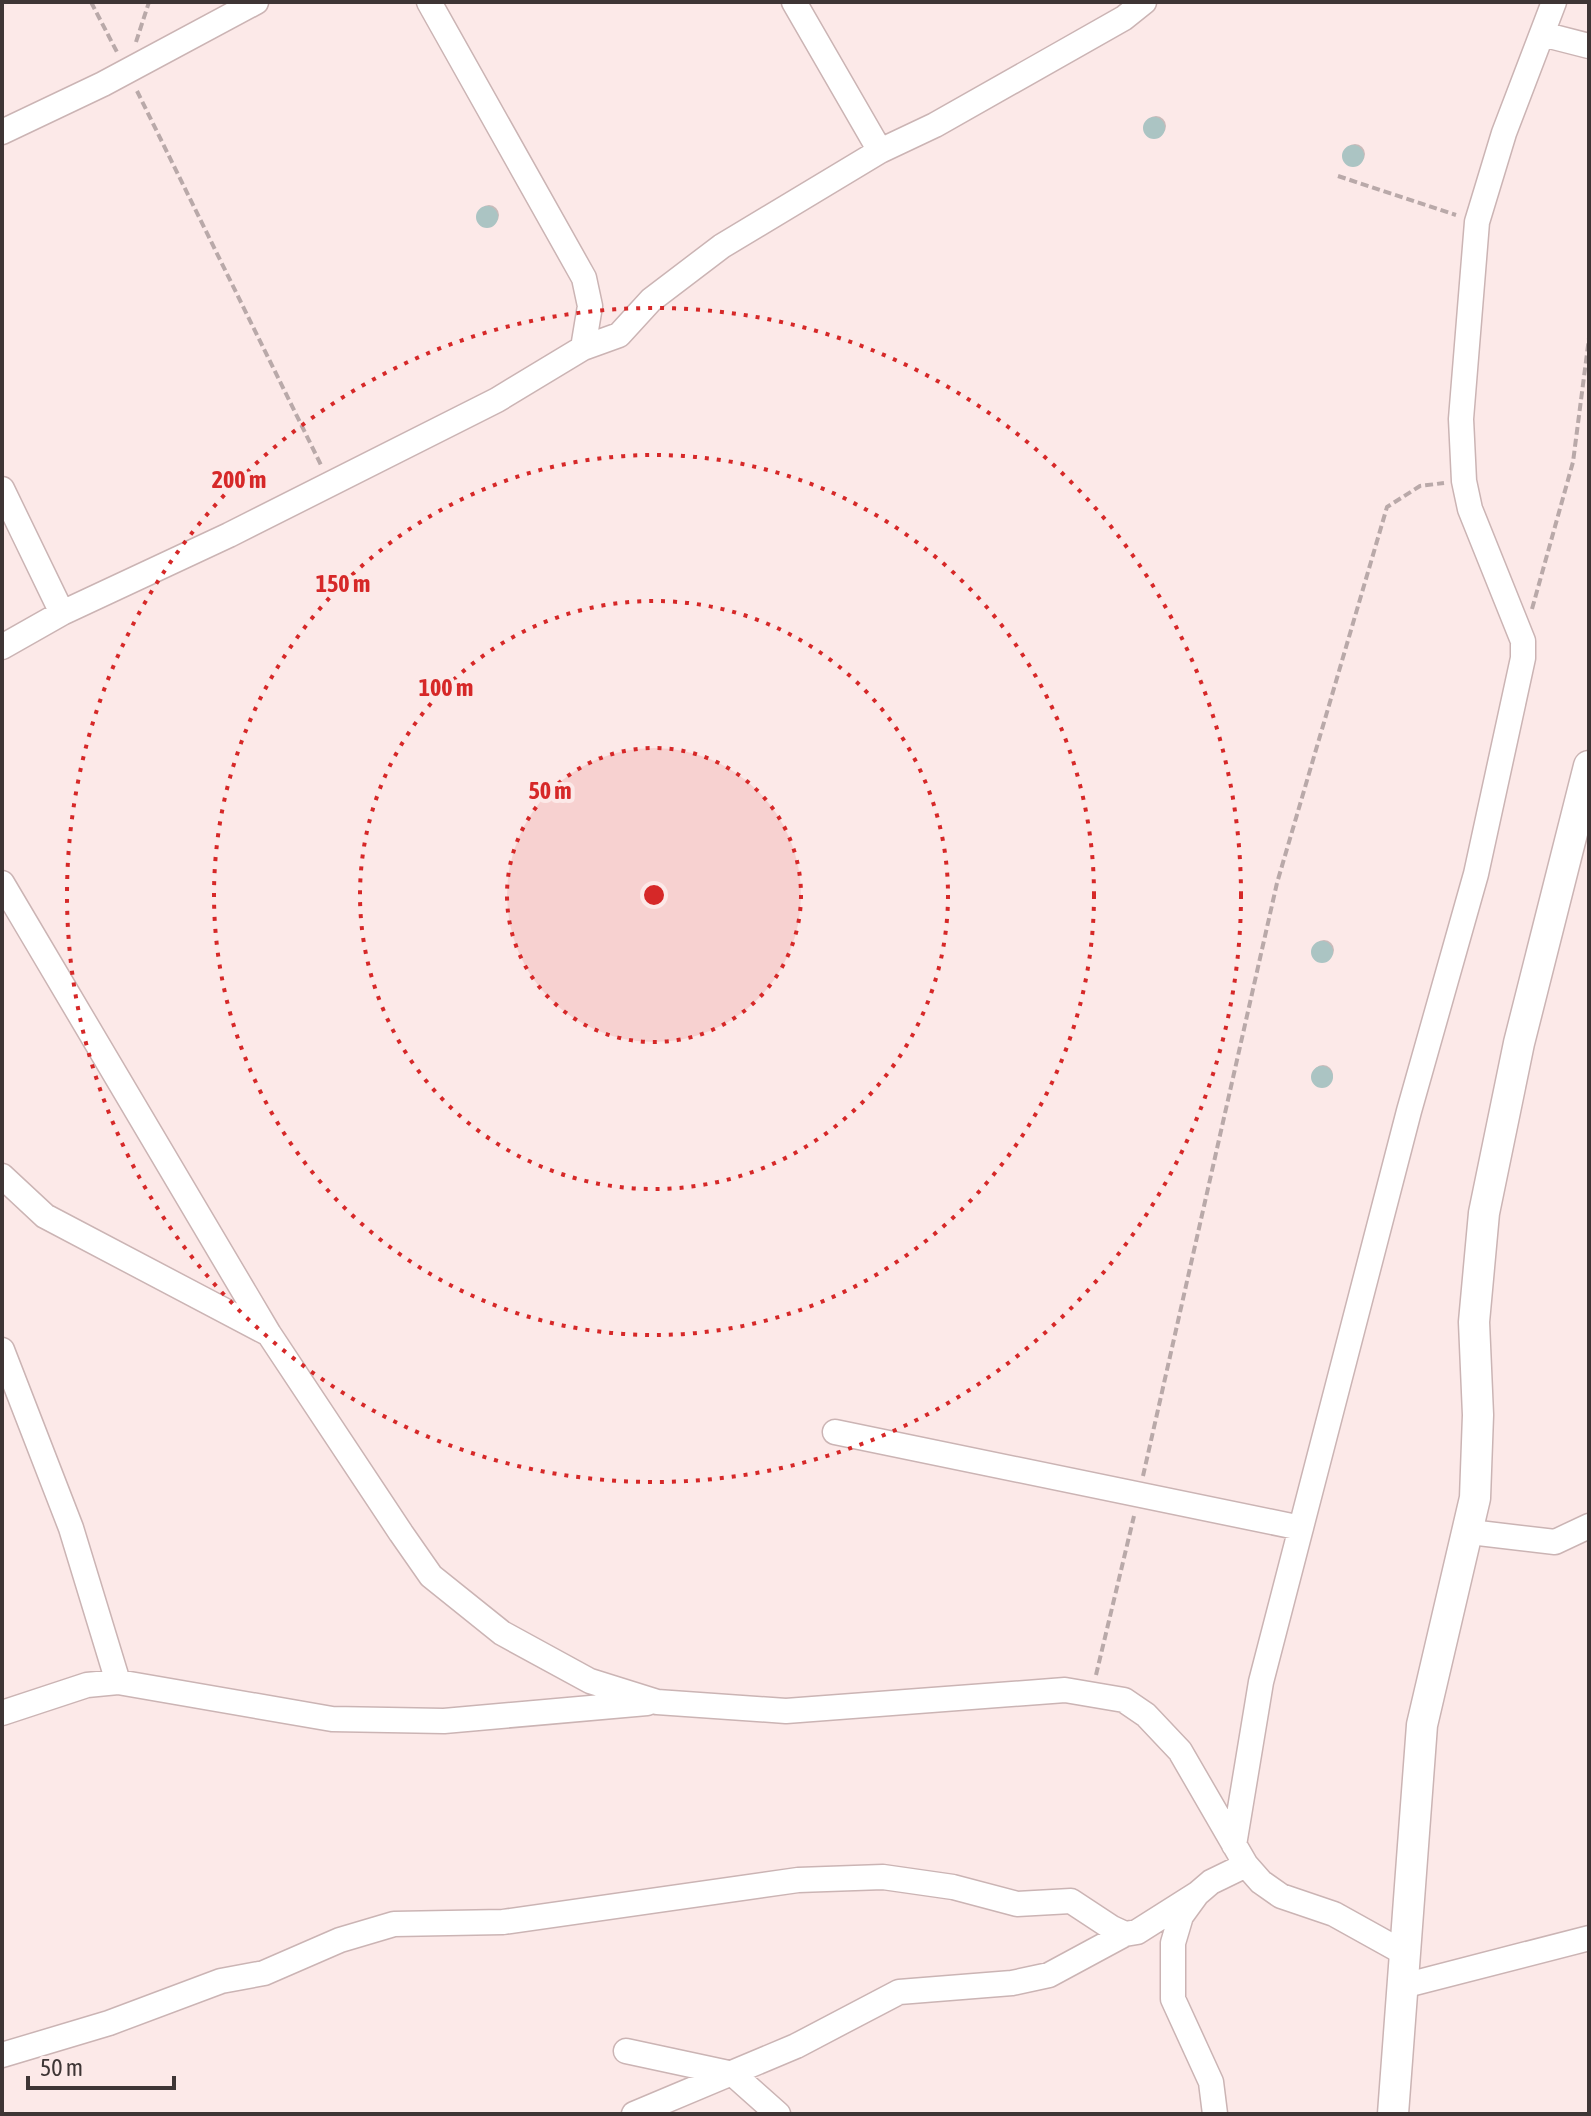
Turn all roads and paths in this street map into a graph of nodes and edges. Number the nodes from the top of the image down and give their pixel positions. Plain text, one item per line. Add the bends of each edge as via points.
1 (91, 2) edge
2 (149, 2) edge
3 (256, 2) edge
4 (429, 2) edge
5 (794, 2) edge
6 (1144, 2) edge
7 (1554, 2) edge
8 (1542, 34) junction
9 (1589, 46) edge
10 (127, 70) junction
11 (2, 132) edge
12 (880, 151) junction
13 (1338, 176) dead end
14 (1477, 222) junction
15 (1589, 338) edge
16 (583, 348) junction
17 (1464, 481) junction
18 (330, 483) junction
19 (2, 489) edge
20 (62, 613) junction
21 (1523, 641) junction
22 (2, 647) edge
23 (1589, 766) edge
24 (2, 883) edge
25 (2, 1176) edge
26 (269, 1334) junction
27 (2, 1350) edge
28 (11, 1399) edge
29 (835, 1432) dead end
30 (1139, 1494) junction
31 (1589, 1526) edge
32 (1301, 1528) junction
33 (1470, 1532) junction
34 (118, 1682) junction
35 (1091, 1693) junction
36 (657, 1702) junction
37 (2, 1713) edge
38 (1240, 1855) junction
39 (1197, 1894) junction
40 (1125, 1934) junction
41 (1589, 1938) edge
42 (1406, 1954) junction
43 (1403, 1986) junction
44 (626, 2051) dead end
45 (2, 2055) edge
46 (733, 2074) junction
47 (634, 2114) edge
48 (778, 2114) edge
49 (1215, 2114) edge
50 (1393, 2114) edge

1 - 10 path
2 - 10 path
3 - 10 street
4 - 16 street via 584,278 590,306
5 - 12 street
6 - 12 street
7 - 8 street
8 - 9 street
8 - 14 street
10 - 11 street
10 - 18 path
12 - 16 street via 722,246 651,300 619,335
13 - 14 path
14 - 17 street via 1461,419
15 - 21 path via 1573,462
16 - 18 street via 497,400
17 - 21 street via 1470,509
17 - 30 path via 1420,486 1387,507 1277,883
18 - 20 street
19 - 20 street
20 - 22 street
21 - 32 street via 1476,874
23 - 33 street via 1519,1043 1484,1213 1474,1322 1478,1454
24 - 26 street
25 - 26 street via 45,1216
26 - 36 street via 431,1576 502,1633 546,1658 590,1681
27 - 28 street
28 - 34 street via 71,1528
29 - 30 street
30 - 32 street
30 - 35 path
31 - 33 street via 1555,1542
32 - 38 street via 1261,1682
33 - 42 street via 1422,1725
34 - 36 street via 332,1719 444,1721
34 - 37 street via 87,1685
35 - 36 street via 1065,1690 786,1711
35 - 38 street via 1124,1700 1162,1731 1180,1751
38 - 39 street
38 - 42 street via 1281,1896 1334,1914
39 - 40 street via 1137,1932
39 - 49 street via 1175,1931 1173,1999 1211,2082
40 - 45 street via 1071,1901 1017,1904 953,1887 883,1877 798,1880 503,1922 394,1924 340,1940 264,1973 221,1981
40 - 46 street via 1049,1975 899,1992
41 - 43 street
42 - 43 street
43 - 50 street
44 - 46 street
46 - 47 street
46 - 48 street

